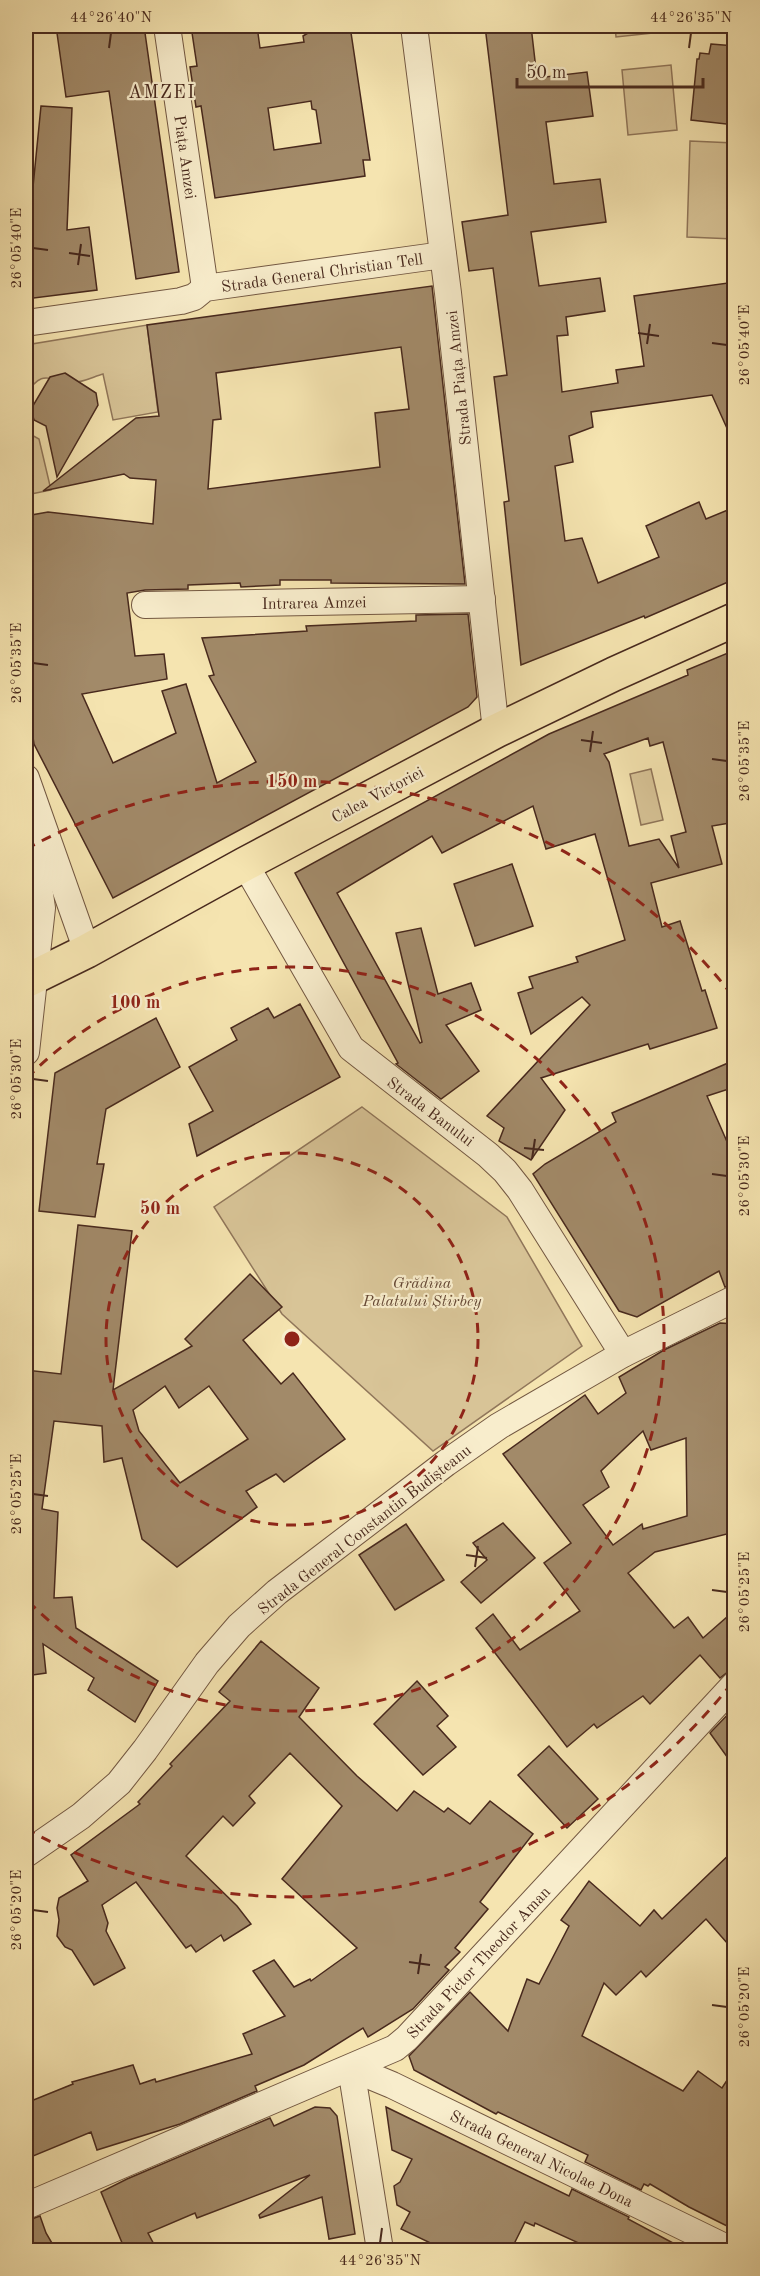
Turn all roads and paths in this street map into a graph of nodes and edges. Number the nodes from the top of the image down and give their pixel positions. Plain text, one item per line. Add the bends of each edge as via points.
1 (167, 26) edge
2 (414, 26) edge
3 (443, 255) junction
4 (205, 288) junction
5 (26, 323) edge
6 (482, 599) junction
7 (145, 605) dead end
8 (735, 620) edge
9 (496, 731) junction
10 (26, 778) edge
11 (26, 822) edge
12 (245, 864) junction
13 (87, 951) junction
14 (30, 979) edge
15 (26, 1052) edge
16 (735, 1299) edge
17 (623, 1354) junction
18 (735, 1685) edge
19 (26, 1853) edge
20 (351, 2068) junction
21 (26, 2206) edge
22 (380, 2250) edge
23 (731, 2250) edge

1 - 4 street, Piața Amzei
2 - 3 street, Strada Piața Amzei
3 - 4 street, Strada General Christian Tell
3 - 6 street, Strada Piața Amzei
4 - 5 street, Strada General Christian Tell via 181,301
6 - 7 street, Intrarea Amzei
6 - 9 street, Strada Piața Amzei
8 - 9 main road, Calea Victoriei
9 - 12 main road, Calea Victoriei
10 - 13 street
11 - 14 street via 42,908
12 - 13 main road, Calea Victoriei
12 - 17 street, Strada Banului via 351,1048 505,1171
13 - 14 main road, Calea Victoriei
14 - 15 street
16 - 17 street, Strada General Constantin Budișteanu
17 - 19 street, Strada General Constantin Budișteanu via 490,1432 277,1592 207,1663 119,1783 81,1816
18 - 20 street, Strada Pictor Theodor Aman via 407,2038 395,2048
20 - 21 street, Strada Pictor Theodor Aman
20 - 22 street
20 - 23 street, Strada General Nicolae Dona

